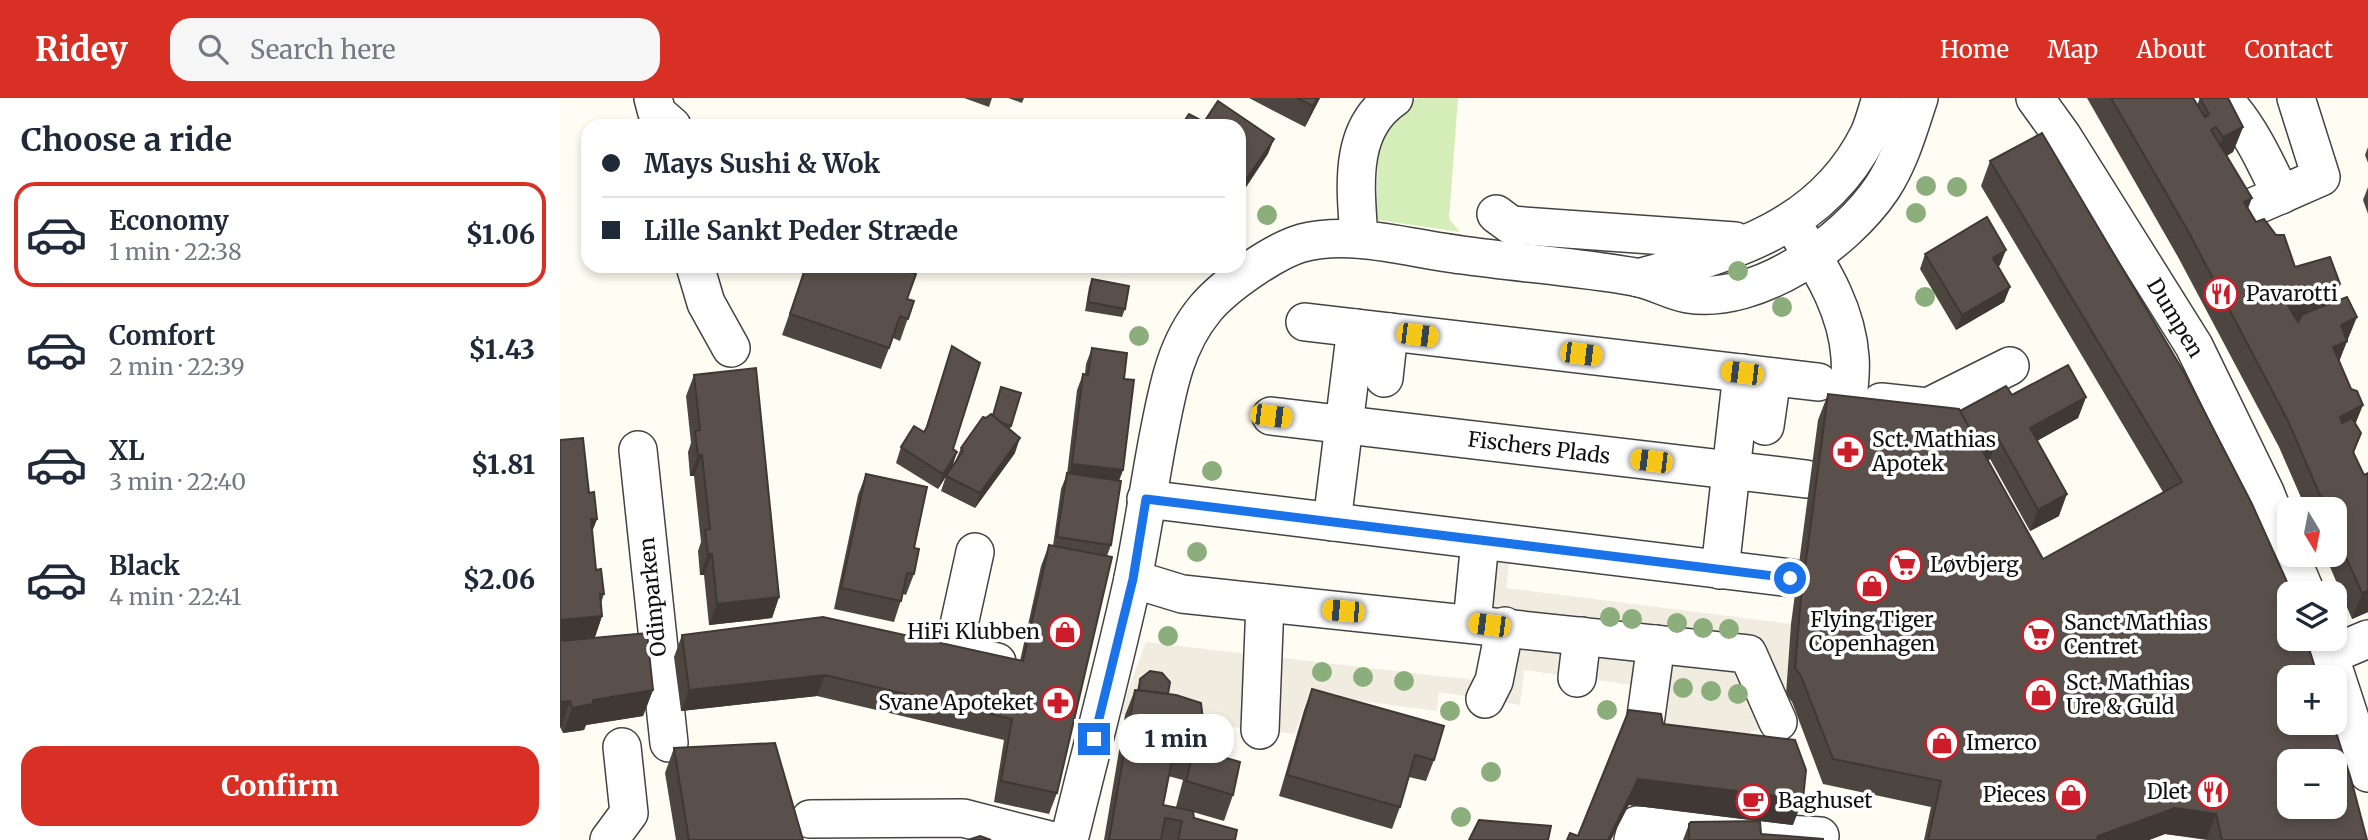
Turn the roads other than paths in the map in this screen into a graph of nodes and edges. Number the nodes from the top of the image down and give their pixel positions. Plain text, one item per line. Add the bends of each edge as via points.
1 (1394, 98) edge
2 (1881, 98) edge
3 (1919, 98) edge
4 (2035, 98) edge
5 (2222, 98) edge
6 (2296, 98) edge
7 (2281, 195) junction
8 (2239, 213) edge
9 (1496, 214) dead end
10 (1790, 220) junction
11 (1359, 239) junction
12 (1753, 242) junction
13 (1813, 256) junction
14 (1246, 272) edge
15 (697, 273) edge
16 (1245, 273) edge
17 (1638, 278) junction
18 (1304, 322) dead end
19 (1372, 330) junction
20 (731, 348) dead end
21 (2010, 366) dead end
22 (1757, 375) junction
23 (1384, 378) dead end
24 (1837, 401) junction
25 (1271, 416) dead end
26 (1344, 425) junction
27 (1765, 426) dead end
28 (638, 450) dead end
29 (1731, 470) junction
30 (1806, 479) dead end
31 (1146, 499) junction
32 (2277, 521) edge
33 (1332, 522) junction
34 (1480, 541) junction
35 (975, 552) dead end
36 (1720, 570) junction
37 (1790, 578) dead end
38 (1133, 579) junction
39 (1265, 603) junction
40 (1488, 625) junction
41 (1582, 636) junction
42 (2368, 639) edge
43 (2347, 643) edge
44 (1656, 644) junction
45 (2328, 651) edge
46 (1018, 667) edge
47 (1577, 678) dead end
48 (1485, 699) dead end
49 (1779, 722) dead end
50 (1644, 728) edge
51 (1260, 730) dead end
52 (669, 743) dead end
53 (622, 747) dead end
54 (2368, 773) edge
55 (810, 819) dead end
56 (1636, 823) edge
57 (1820, 836) edge
58 (609, 840) edge
59 (1049, 840) edge
60 (1069, 840) edge

1 - 11 street via 1373,117 1363,134 1357,168
2 - 10 street via 1869,133 1847,169 1822,197
3 - 13 street via 1883,187 1837,238
4 - 32 street, Dumpen via 2157,257
5 - 7 street via 2261,154
6 - 7 street via 2320,177
7 - 8 street
9 - 12 street via 1511,225
10 - 12 street
10 - 13 street
11 - 14 street via 1301,243
11 - 17 street
12 - 17 street
13 - 17 street via 1750,286 1718,293 1688,294
13 - 24 street via 1846,329 1851,359
15 - 20 street via 706,303
16 - 31 street via 1206,308 1184,340 1170,378
18 - 19 street
19 - 22 street
19 - 23 street
19 - 26 street
21 - 24 street via 1928,407
22 - 24 street
22 - 27 street
22 - 29 street
25 - 26 street, Fischers Plads
26 - 29 street, Fischers Plads
26 - 33 street
28 - 52 street, Odinparken
29 - 30 street, Fischers Plads
29 - 36 street
31 - 33 street
31 - 38 street
33 - 34 street
34 - 36 street
34 - 40 street
35 - 46 street via 953,652
36 - 37 street
38 - 39 street via 1170,592
38 - 60 street via 1093,685
39 - 40 street
39 - 51 street
40 - 41 street
40 - 48 street via 1494,681
41 - 44 street
41 - 47 street
42 - 43 street
44 - 49 street via 1748,654
44 - 50 street
45 - 54 street
53 - 58 street via 628,813
55 - 59 street via 963,818
56 - 57 street

